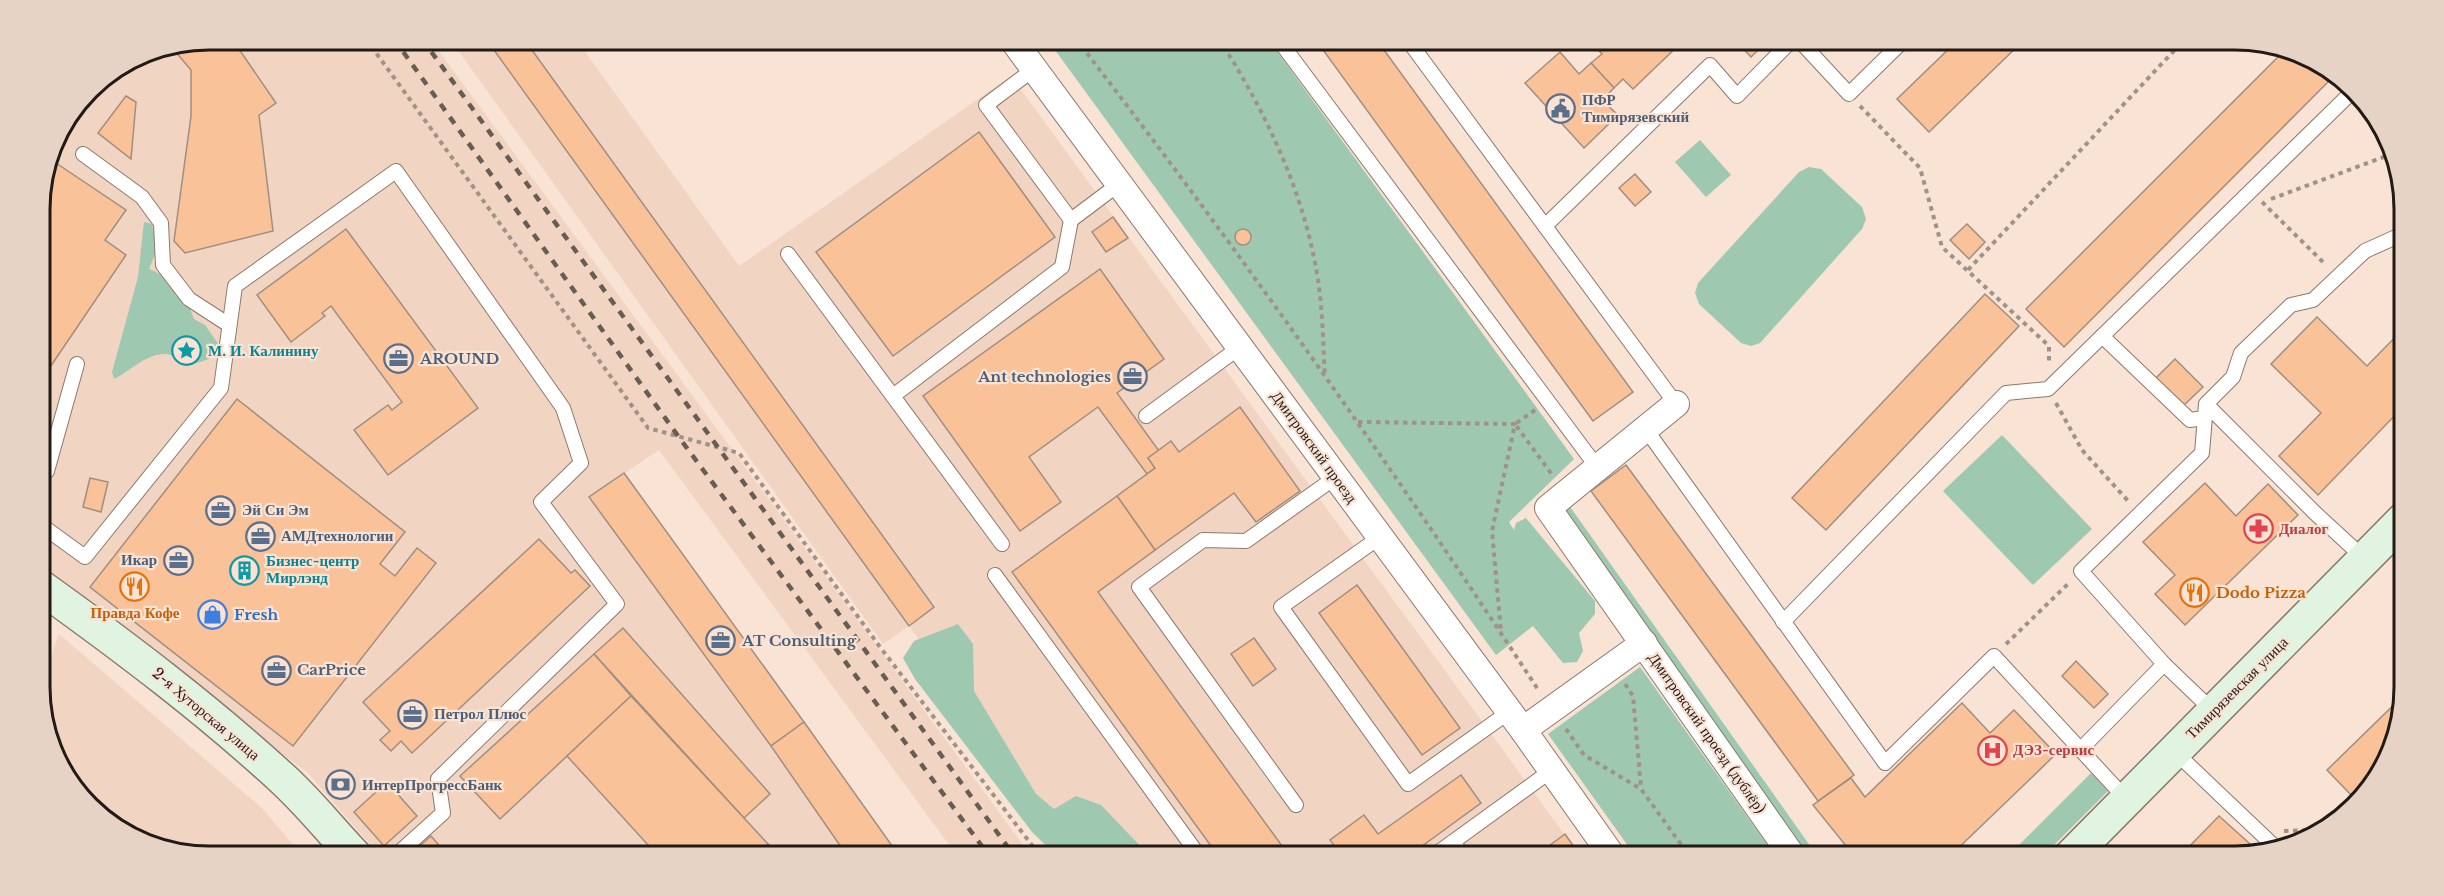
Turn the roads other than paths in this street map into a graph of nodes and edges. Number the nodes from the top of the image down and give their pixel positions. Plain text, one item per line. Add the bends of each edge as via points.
1 (1020, 50) edge
2 (1286, 50) edge
3 (1415, 50) edge
4 (1781, 50) edge
5 (1808, 50) edge
6 (1894, 50) edge
7 (1034, 69) junction
8 (2348, 96) edge
9 (83, 154) dead end
10 (1119, 184) junction
11 (1071, 220) junction
12 (1545, 225) junction
13 (2394, 240) edge
14 (788, 254) dead end
15 (230, 325) junction
16 (2102, 336) junction
17 (1240, 347) junction
18 (77, 364) dead end
19 (893, 396) junction
20 (1676, 404) joint
21 (2205, 411) junction
22 (1146, 416) dead end
23 (1645, 428) junction
24 (50, 460) edge
25 (1597, 467) junction
26 (1336, 477) junction
27 (2394, 529) edge
28 (50, 532) edge
29 (1380, 537) junction
30 (1002, 544) dead end
31 (2365, 559) junction
32 (995, 575) dead end
33 (50, 593) edge
34 (1783, 622) junction
35 (1644, 643) junction
36 (2164, 664) junction
37 (2213, 711) junction
38 (1516, 721) junction
39 (2080, 750) junction
40 (2174, 751) junction
41 (1552, 770) junction
42 (2127, 800) junction
43 (1296, 805) dead end
44 (1453, 842) junction
45 (2270, 842) edge
46 (346, 846) edge
47 (406, 846) edge
48 (1192, 846) edge
49 (1447, 846) edge
50 (1456, 846) edge
51 (1605, 846) edge
52 (1785, 846) edge
53 (2081, 846) edge

1 - 7 street, Дмитровский проезд
2 - 25 lane
3 - 12 lane
4 - 12 lane via 1737,96 1710,65
5 - 6 lane via 1849,94
7 - 10 street, Дмитровский проезд
7 - 11 lane via 986,105
8 - 16 lane
9 - 15 lane via 142,197 161,222 163,265 189,299
10 - 11 lane
10 - 17 street, Дмитровский проезд
11 - 19 lane via 1062,267
12 - 20 lane
13 - 21 lane via 2365,251 2313,300 2291,305 2241,353 2233,377
14 - 19 lane
15 - 28 lane via 221,388 85,557
15 - 47 lane via 235,286 396,171 563,408 581,463 542,502 617,604 438,779 443,813
16 - 21 lane via 2190,420
16 - 34 lane via 2048,389 2006,393
17 - 22 lane
17 - 26 street, Дмитровский проезд
18 - 24 lane
19 - 30 lane
20 - 23 street
21 - 31 lane
21 - 36 lane via 2202,453 2081,571
23 - 25 street
23 - 34 lane
25 - 35 street via 1548,508
26 - 29 street, Дмитровский проезд
26 - 43 lane via 1246,541 1203,540 1139,587
27 - 31 main road, Тимирязевская улица
29 - 38 street, Дмитровский проезд
29 - 38 lane via 1281,607 1408,784
31 - 37 main road, Тимирязевская улица
32 - 48 lane
33 - 46 main road, 2-я Хуторская улица via 139,657 216,720 286,782
34 - 39 lane via 1885,764 1994,656
35 - 38 street, Дмитровский проезд (дублёр) via 1552,710
35 - 52 street, Дмитровский проезд (дублёр)
36 - 37 lane
36 - 39 lane
37 - 40 main road, Тимирязевская улица
38 - 41 street, Дмитровский проезд
39 - 42 lane
40 - 42 main road, Тимирязевская улица
40 - 45 lane
41 - 44 lane
41 - 51 street, Дмитровский проезд
42 - 53 main road, Тимирязевская улица
44 - 49 lane
44 - 50 lane

